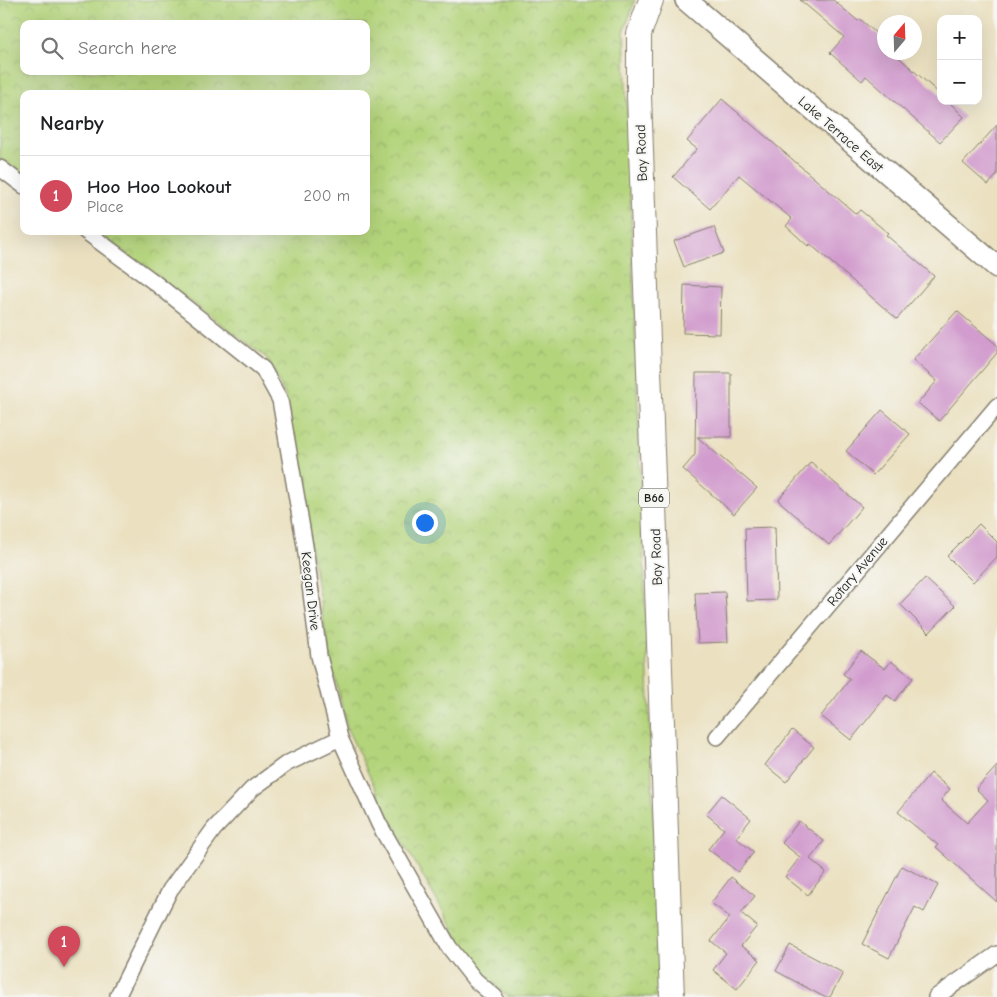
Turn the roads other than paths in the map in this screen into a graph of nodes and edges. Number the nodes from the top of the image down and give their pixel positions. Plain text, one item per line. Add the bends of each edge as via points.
1 (651, 0) edge
2 (686, 0) edge
3 (0, 168) edge
4 (20, 183) edge
5 (90, 235) edge
6 (997, 267) edge
7 (997, 406) edge
8 (717, 737) dead end
9 (340, 738) junction
10 (997, 954) edge
11 (118, 995) dead end
12 (495, 997) edge
13 (672, 997) edge
14 (936, 997) edge

1 - 13 main road, Bay Road / B66 via 639,34 639,96
2 - 6 street, Lake Terrace East
3 - 4 street
5 - 9 street, Keegan Drive via 262,368 280,400 305,546 319,656
7 - 8 street, Rotary Avenue
9 - 11 street via 286,764 252,789 214,829 170,890
9 - 12 street, Keegan Drive via 379,824 449,947 475,980
10 - 14 street

